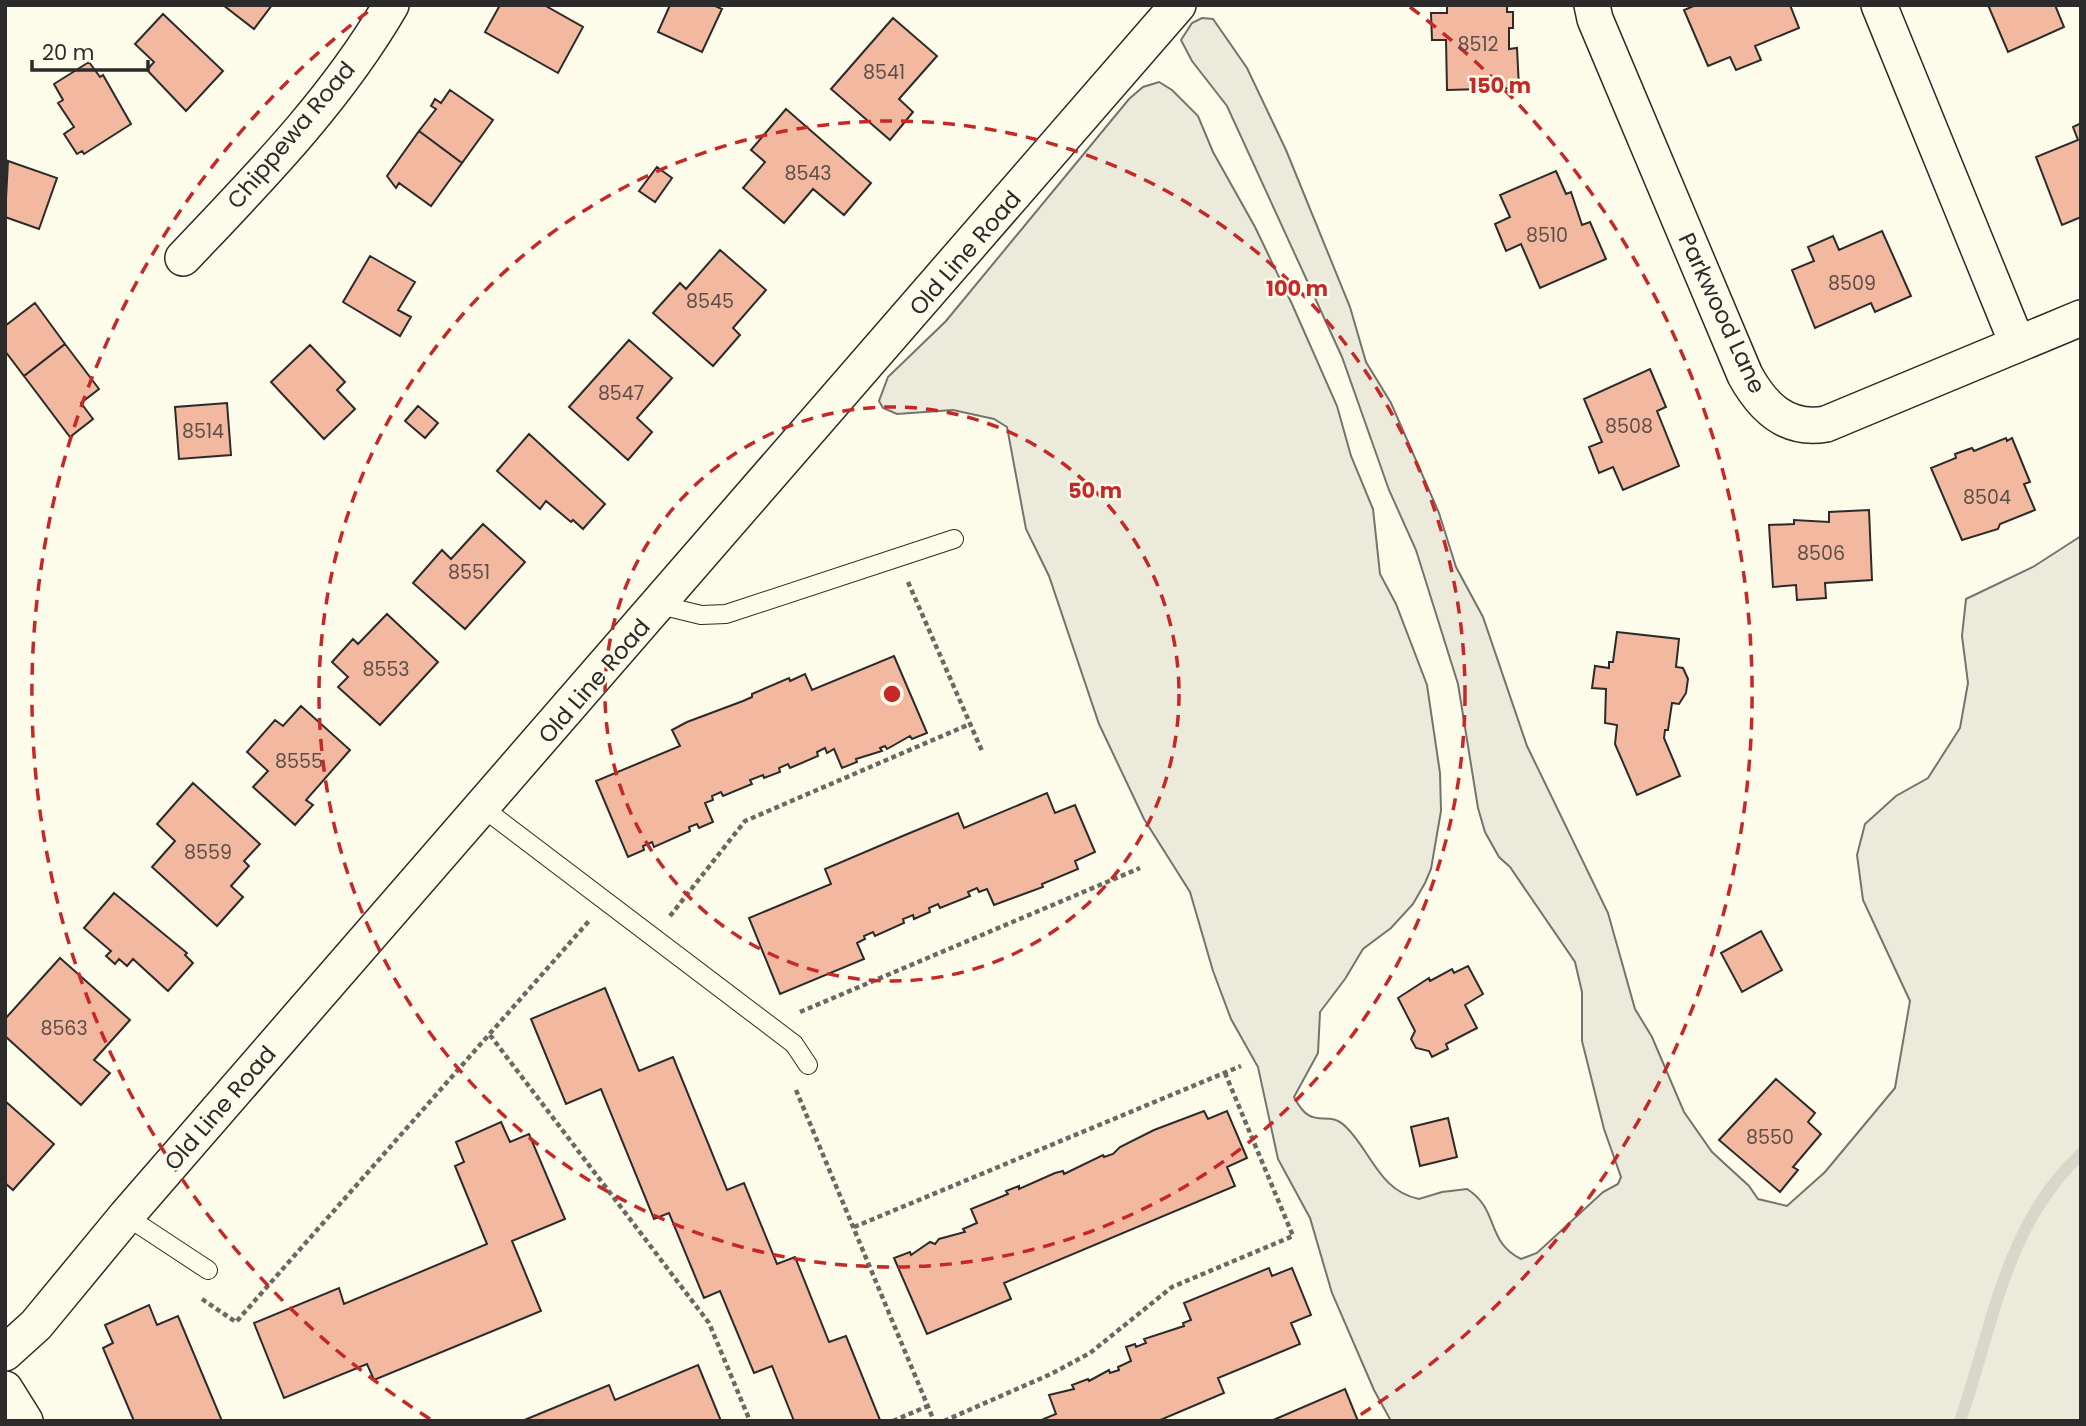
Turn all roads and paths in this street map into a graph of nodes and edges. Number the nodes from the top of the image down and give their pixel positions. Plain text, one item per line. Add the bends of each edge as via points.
1 (391, 5) edge
2 (1178, 5) edge
3 (1592, 5) edge
4 (1879, 5) edge
5 (183, 258) dead end
6 (2081, 318) edge
7 (2017, 343) junction
8 (954, 539) dead end
9 (898, 558) junction
10 (660, 605) junction
11 (970, 724) junction
12 (982, 751) dead end
13 (483, 808) junction
14 (1140, 868) dead end
15 (606, 902) junction
16 (670, 916) junction
17 (629, 920) junction
18 (681, 924) dead end
19 (489, 1035) junction
20 (787, 1039) junction
21 (808, 1065) dead end
22 (1241, 1066) dead end
23 (1225, 1073) junction
24 (126, 1216) junction
25 (854, 1227) junction
26 (208, 1270) dead end
27 (191, 1292) dead end
28 (5, 1353) edge
29 (5, 1389) edge
30 (928, 1406) junction
31 (25, 1421) edge
32 (750, 1421) edge
33 (893, 1421) edge
34 (934, 1421) edge
35 (944, 1421) edge

1 - 5 street, Chippewa Road via 342,79
2 - 10 street, Old Line Road
3 - 7 street, Parkwood Lane via 1745,375 1769,410 1807,427 1826,424
4 - 7 street
6 - 7 street, Parkwood Lane
8 - 9 lane
9 - 10 lane via 726,614 701,615
9 - 11 path
10 - 13 street, Old Line Road
11 - 12 path
11 - 16 path via 744,821
13 - 15 lane
13 - 24 street, Old Line Road
14 - 20 path via 795,1014
15 - 17 lane
15 - 19 path
16 - 17 path via 647,898
16 - 18 path
17 - 20 lane
19 - 27 path via 236,1322
19 - 32 path via 709,1323
20 - 21 lane
20 - 25 path via 780,1054
22 - 23 path
23 - 25 path
23 - 35 path via 1293,1236 1171,1287 1090,1353
24 - 26 lane
24 - 28 street, Old Line Road via 36,1325
25 - 30 path
29 - 31 street
30 - 33 path
30 - 34 path

